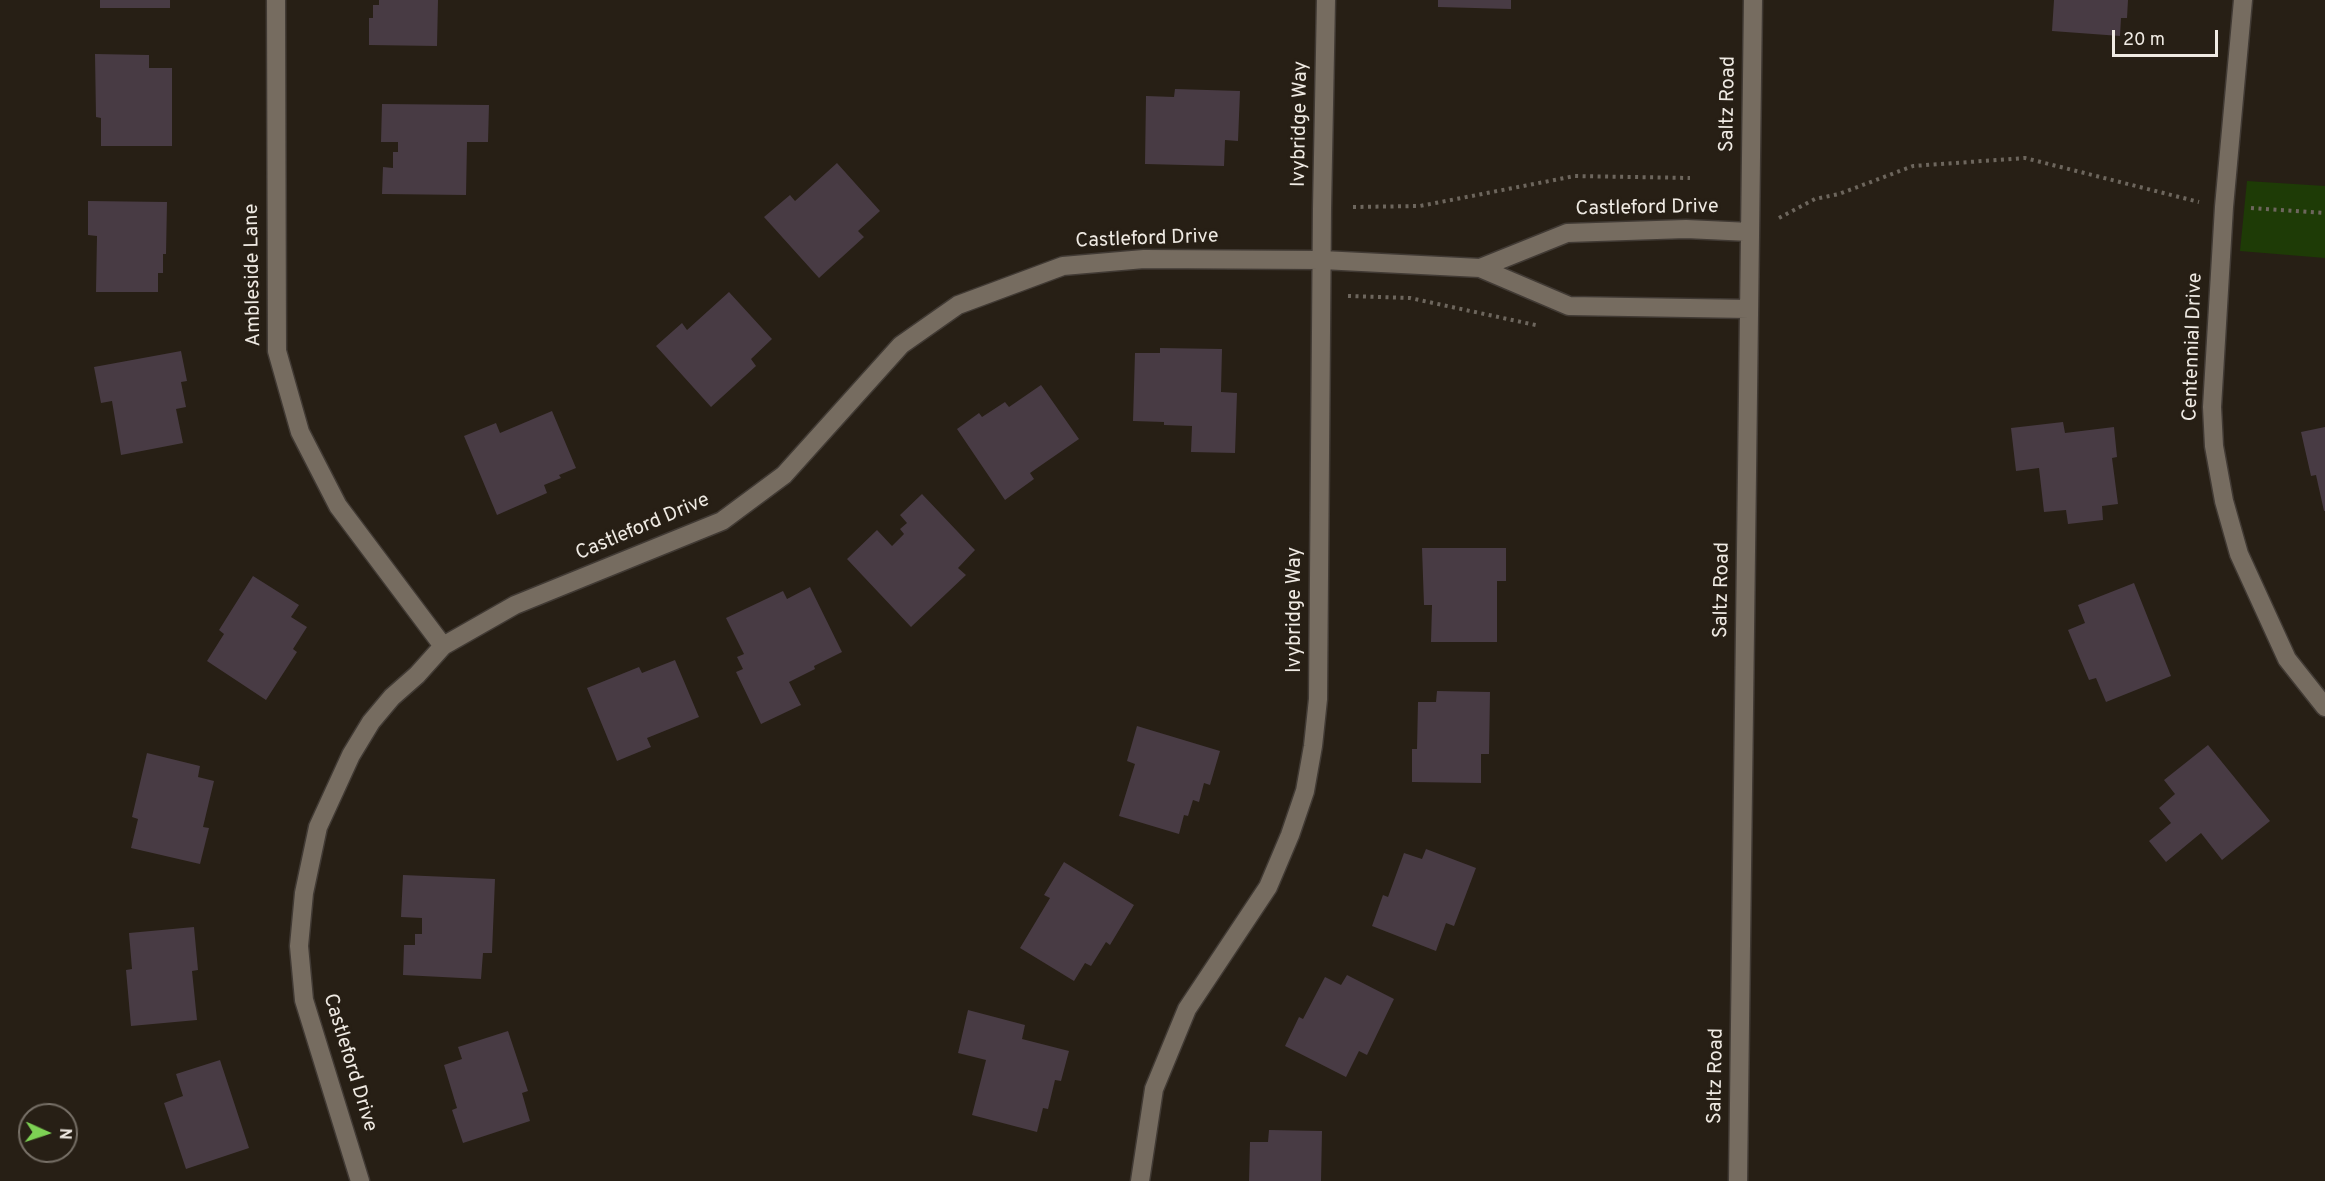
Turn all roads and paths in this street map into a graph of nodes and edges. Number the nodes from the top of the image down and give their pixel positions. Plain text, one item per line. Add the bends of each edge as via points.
1 (276, 0) edge
2 (1326, 0) edge
3 (1753, 0) edge
4 (2243, 0) edge
5 (1690, 178) dead end
6 (1353, 207) dead end
7 (2224, 207) junction
8 (2325, 213) edge
9 (1750, 232) junction
10 (1322, 260) junction
11 (1480, 268) junction
12 (1348, 296) dead end
13 (1749, 309) junction
14 (1543, 327) dead end
15 (443, 646) junction
16 (2325, 707) edge
17 (360, 1181) edge
18 (1140, 1181) edge
19 (1738, 1181) edge

1 - 15 street, Ambleside Lane via 277,351 300,432 338,506
2 - 10 street, Ivybridge Way
3 - 9 street, Saltz Road
4 - 7 street, Centennial Drive
5 - 6 path via 1575,176 1420,206
7 - 8 path
7 - 9 path via 2025,158 1913,166 1815,199
7 - 16 street, Centennial Drive via 2212,407 2224,501 2239,554 2277,640
9 - 11 street, Castleford Drive via 1686,229 1567,233
9 - 13 street, Saltz Road
10 - 11 street, Castleford Drive
10 - 15 street, Castleford Drive via 1144,259 1064,266 958,305 901,345 784,475 722,521 515,605
10 - 18 street, Ivybridge Way via 1318,699 1305,791 1268,886 1183,1019 1154,1089
11 - 13 street, Castleford Drive via 1569,306
12 - 14 path via 1410,298
13 - 19 street, Saltz Road
15 - 17 street, Castleford Drive via 392,697 351,754 318,827 304,893 299,946 304,1000

